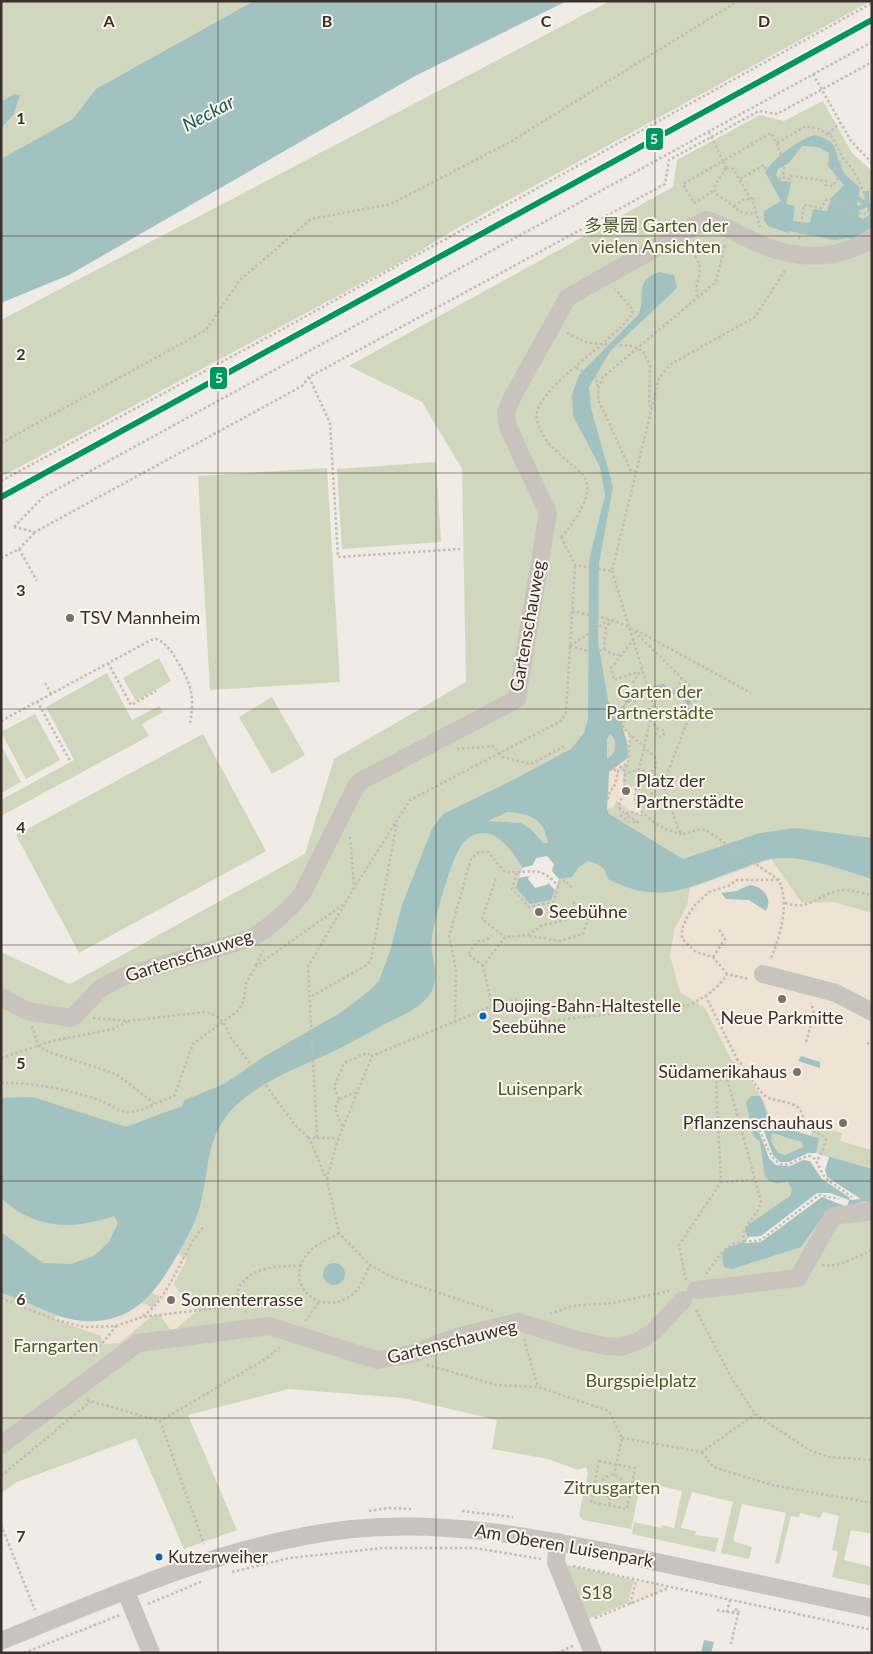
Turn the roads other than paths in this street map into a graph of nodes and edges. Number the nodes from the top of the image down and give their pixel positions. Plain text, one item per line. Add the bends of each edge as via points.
1 (872, 239) edge
2 (763, 974) road end
3 (1, 997) edge
4 (872, 1012) edge
5 (872, 1211) edge
6 (1, 1445) edge
7 (558, 1542) junction
8 (126, 1592) junction
9 (872, 1608) edge
10 (1, 1641) edge
11 (589, 1652) edge
12 (151, 1653) edge

1 - 3 street, Gartenschauweg via 845,253 828,256 796,253 769,248 706,220 568,297 506,412 508,427 548,512 517,699 357,785 302,894 292,906 251,938 122,977 101,988 72,1018 27,1011
2 - 4 street via 836,993
5 - 6 street, Gartenschauweg via 833,1216 798,1278 689,1294 654,1331 622,1347 581,1341 518,1322 460,1336 412,1354 377,1360 269,1326 138,1343
7 - 8 street, Am Oberen Luisenpark via 462,1529 352,1529 274,1542 210,1559
7 - 9 street, Am Oberen Luisenpark
7 - 11 street via 556,1562
8 - 10 street, Am Oberen Luisenpark
8 - 12 street

